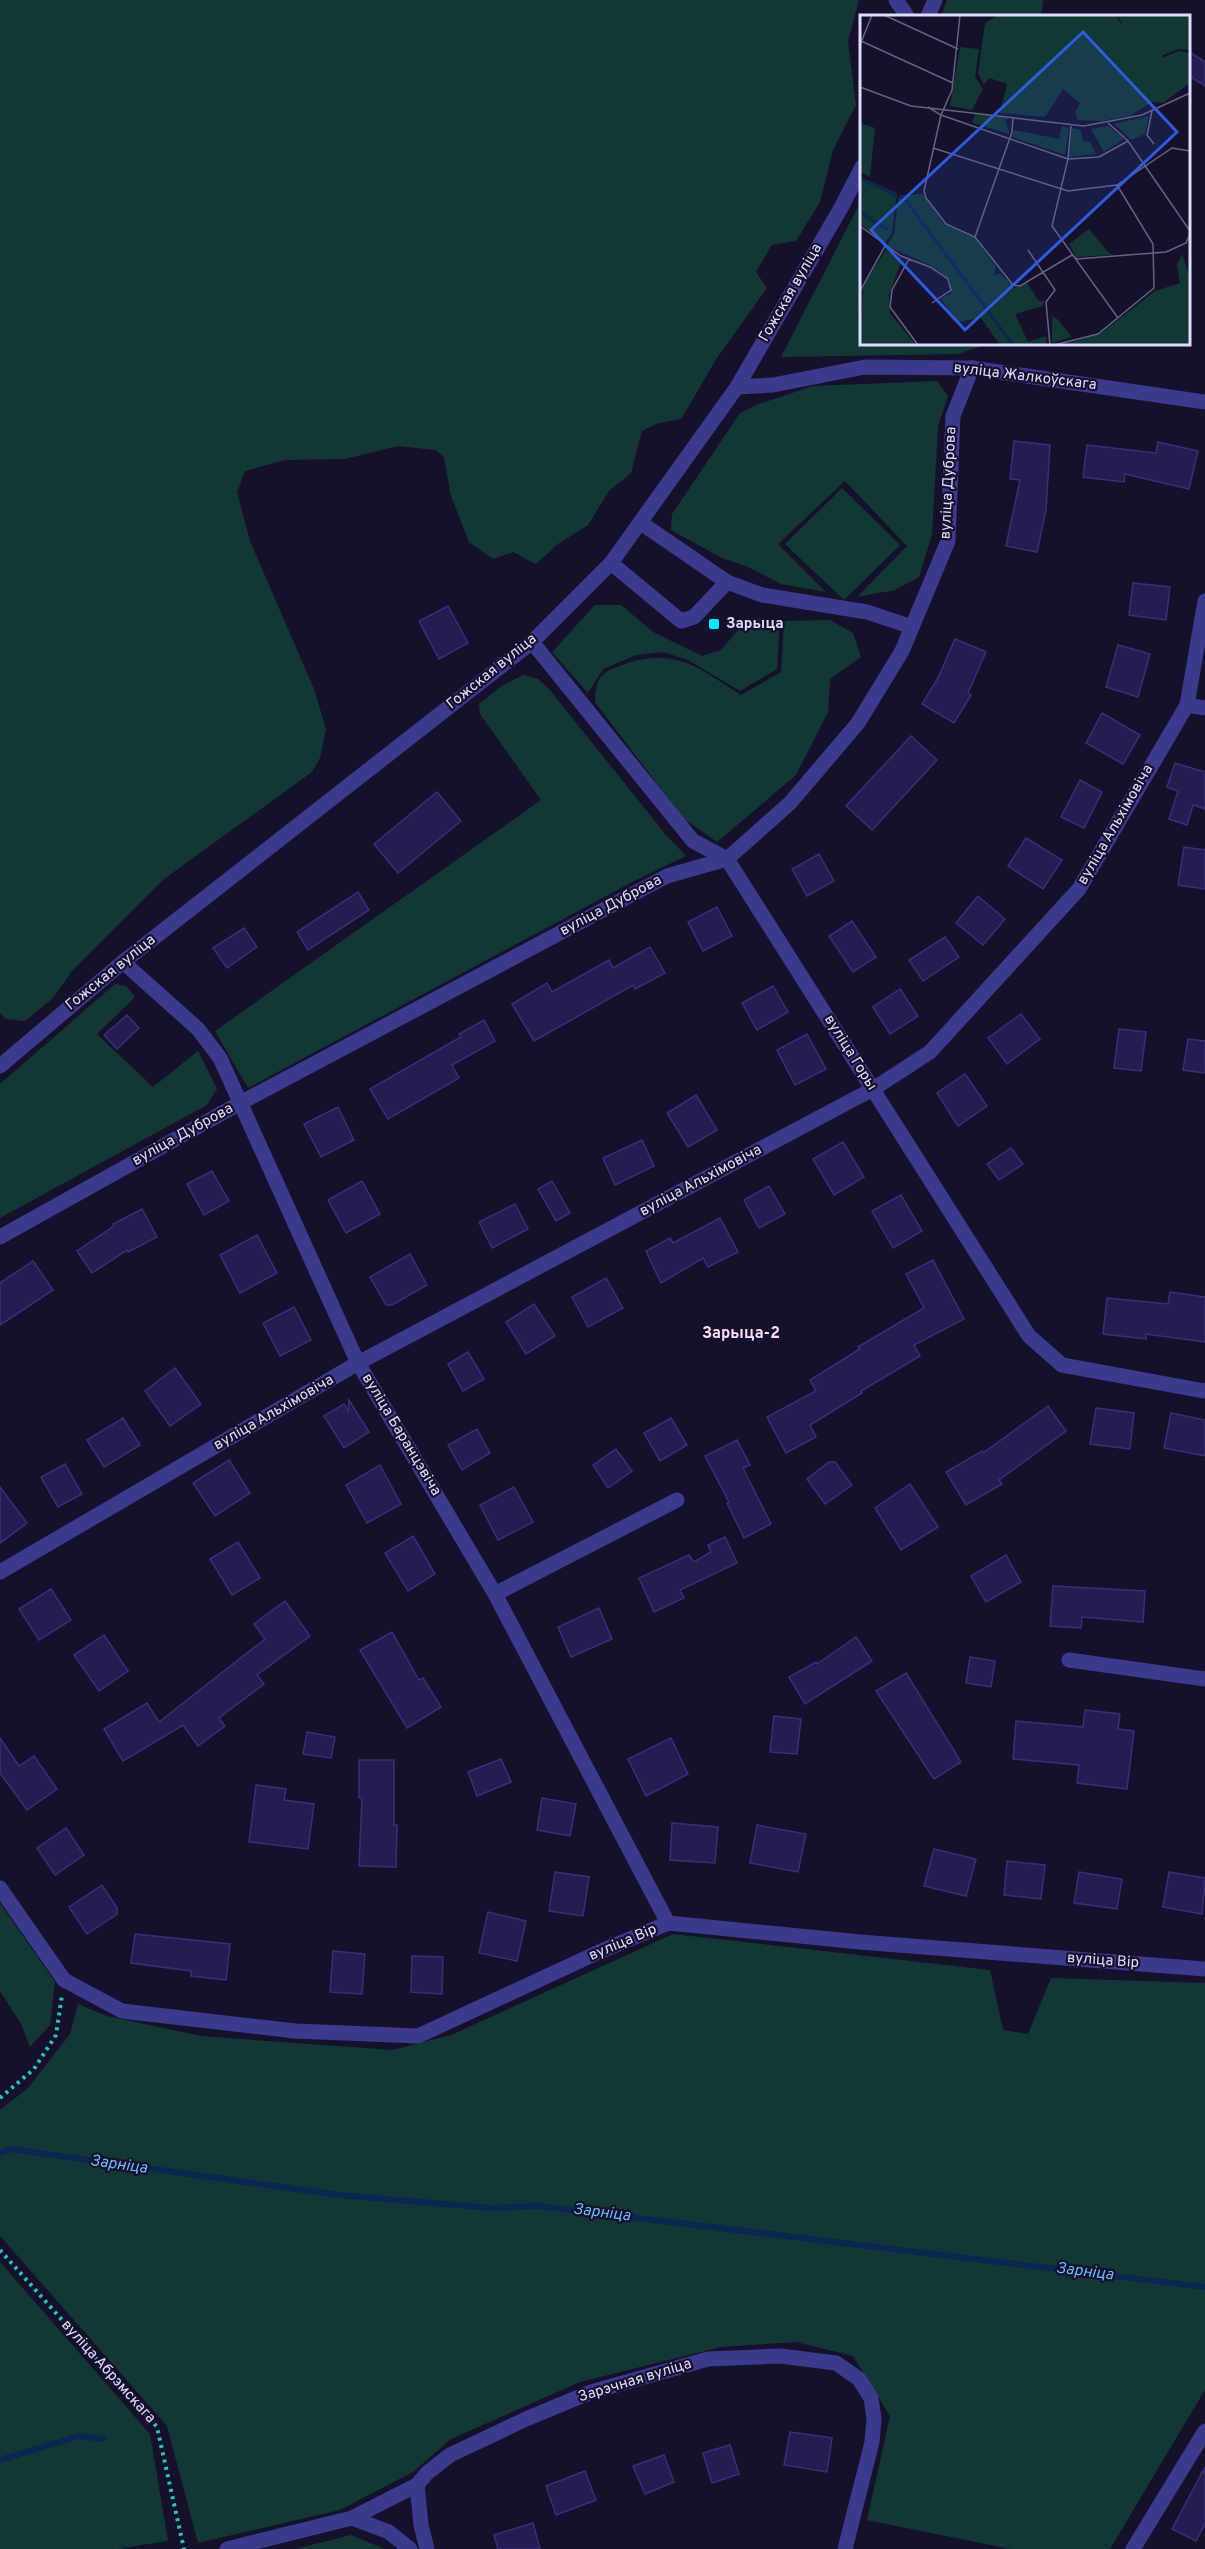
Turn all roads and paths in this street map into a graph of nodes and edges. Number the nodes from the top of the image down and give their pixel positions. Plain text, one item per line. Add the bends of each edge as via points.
1 (896, 0) edge
2 (935, 0) edge
3 (906, 15) edge
4 (928, 15) edge
5 (860, 169) edge
6 (972, 368) junction
7 (737, 387) junction
8 (1205, 402) edge
9 (641, 523) junction
10 (611, 563) junction
11 (727, 582) junction
12 (1205, 601) edge
13 (912, 627) junction
14 (532, 642) junction
15 (1186, 705) junction
16 (1205, 708) edge
17 (727, 859) junction
18 (123, 962) junction
19 (0, 1066) edge
20 (873, 1089) junction
21 (242, 1102) junction
22 (0, 1237) edge
23 (358, 1363) junction
24 (1205, 1390) edge
25 (677, 1500) dead end
26 (0, 1572) edge
27 (495, 1594) junction
28 (1069, 1660) dead end
29 (1205, 1680) edge
30 (0, 1888) edge
31 (668, 1923) junction
32 (1205, 1969) edge
33 (64, 1980) junction
34 (0, 2098) edge
35 (0, 2250) edge
36 (1205, 2431) edge
37 (417, 2486) junction
38 (352, 2518) junction
39 (184, 2549) edge
40 (227, 2549) edge
41 (410, 2549) edge
42 (427, 2549) edge
43 (845, 2549) edge
44 (1132, 2549) edge

1 - 3 street
2 - 4 street
5 - 7 street, Гожская вуліца
6 - 7 street, вуліца Жалкоўскага via 866,367 773,385
6 - 8 street, вуліца Жалкоўскага
6 - 13 street, вуліца Дуброва via 953,416 948,541
7 - 9 street, Гожская вуліца
9 - 10 street, Гожская вуліца
9 - 11 street
10 - 11 street via 681,621 694,617
10 - 14 street, Гожская вуліца
11 - 13 street via 762,595 867,612
12 - 15 street, вуліца Альхімовіча
13 - 17 street, вуліца Дуброва via 902,651 858,723 790,803
14 - 17 street, вуліца Горы via 693,841
14 - 18 street, Гожская вуліца
15 - 16 street
15 - 20 street, вуліца Альхімовіча via 1079,889 930,1052
17 - 20 street, вуліца Горы
17 - 21 street, вуліца Дуброва via 667,876
18 - 19 street, Гожская вуліца
18 - 21 street, вуліца Баранцэвіча via 198,1029 220,1058
20 - 23 street, вуліца Альхімовіча
20 - 24 street, вуліца Горы via 1029,1336 1062,1365
21 - 22 street, вуліца Дуброва
21 - 23 street, вуліца Баранцэвіча
23 - 26 street, вуліца Альхімовіча
23 - 27 street, вуліца Баранцэвіча
25 - 27 street
27 - 31 street, вуліца Баранцэвіча
28 - 29 street
30 - 33 street
31 - 32 street, вуліца Вір
31 - 33 street, вуліца Вір via 418,2036 295,2031 122,2011
33 - 34 path via 56,2035 34,2070
35 - 39 path, вуліца Абрэмскага via 157,2427
36 - 44 street
37 - 38 street, Зарэчная вуліца
37 - 42 street
37 - 43 street, Зарэчная вуліца via 450,2455 591,2392 708,2359 780,2356 836,2363 859,2379 871,2398 874,2419 872,2442
38 - 40 street, Зарэчная вуліца
38 - 41 street via 389,2532

